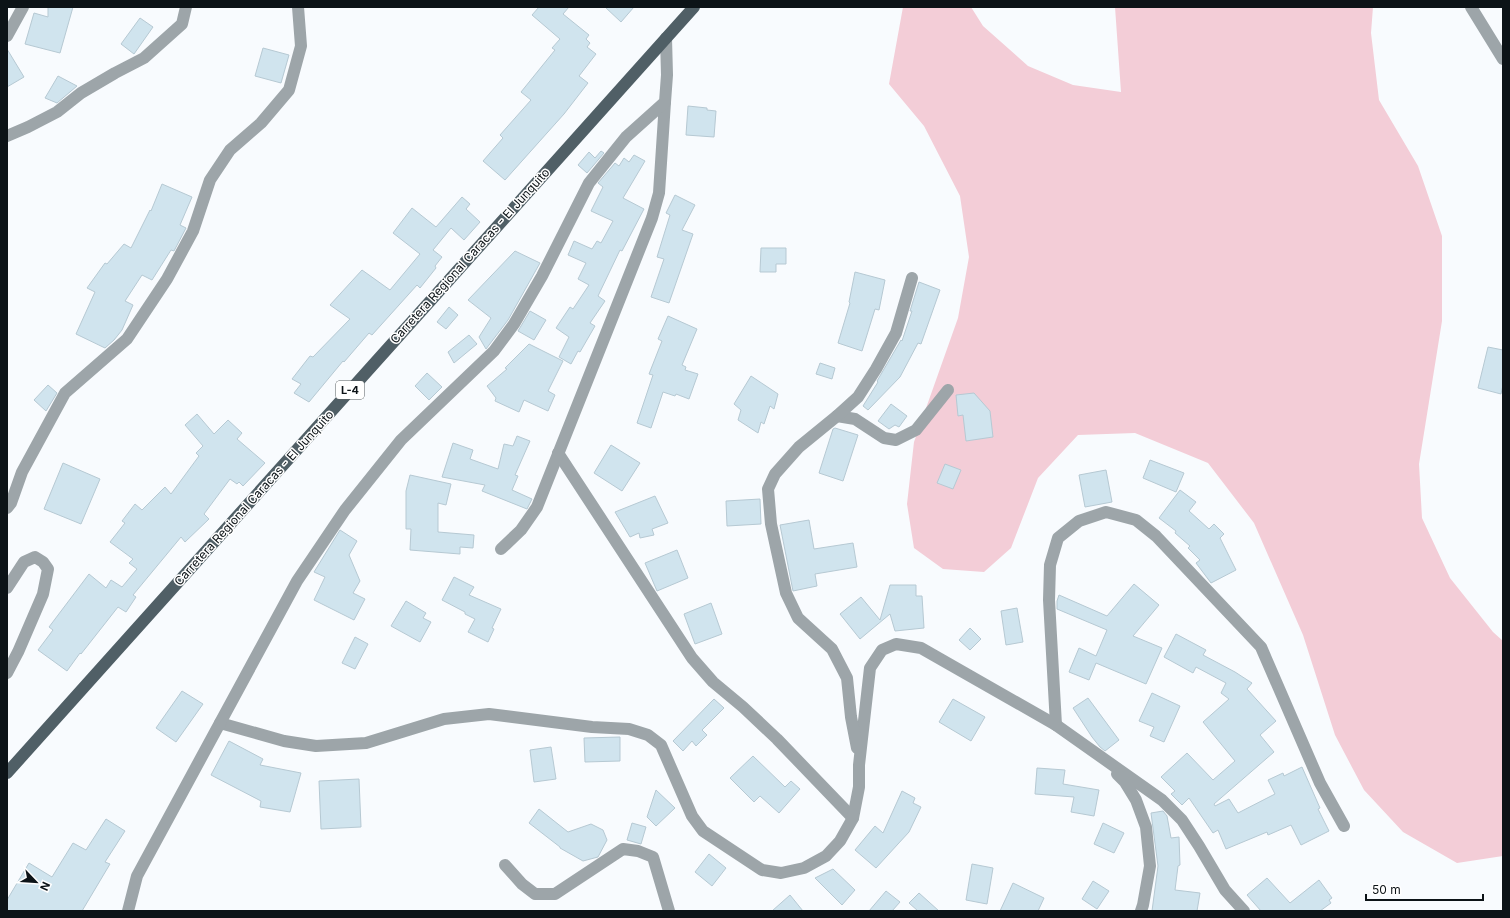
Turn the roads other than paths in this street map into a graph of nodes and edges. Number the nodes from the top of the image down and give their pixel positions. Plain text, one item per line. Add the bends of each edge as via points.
1 (23, 7) edge
2 (186, 7) edge
3 (298, 7) edge
4 (694, 7) edge
5 (1471, 7) edge
6 (7, 36) edge
7 (666, 38) junction
8 (1503, 59) edge
9 (665, 102) junction
10 (7, 136) edge
11 (912, 278) dead end
12 (948, 390) dead end
13 (838, 416) junction
14 (558, 453) junction
15 (7, 508) edge
16 (501, 549) dead end
17 (7, 588) edge
18 (7, 673) edge
19 (220, 723) junction
20 (1056, 725) junction
21 (1098, 755) junction
22 (860, 765) junction
23 (7, 773) edge
24 (853, 818) junction
25 (1344, 826) dead end
26 (505, 865) dead end
27 (128, 911) edge
28 (669, 911) edge
29 (1141, 911) edge
30 (1244, 911) edge

1 - 6 street
2 - 10 street via 182,24 144,58 81,94 57,112
3 - 15 street via 301,46 289,90 261,123 230,150 210,180 193,231 127,339 65,393 22,472
4 - 7 main road, Carretera Regional Caracas - El Junquito / L-4
5 - 8 street
7 - 9 street
7 - 23 main road, Carretera Regional Caracas - El Junquito / L-4
9 - 14 street via 660,193
9 - 19 street via 626,137 589,183 542,276 514,324 494,351 401,440 345,510 297,581
11 - 13 street via 896,333 858,397
12 - 13 street via 916,430 896,440 884,438 855,419
13 - 22 street via 799,447 775,474 768,489 771,524 786,593 798,618 832,649 847,678
14 - 16 street via 537,507 521,530
14 - 24 street via 692,658 713,682 777,739
17 - 18 street via 24,562 30,559 35,557 48,569 43,594
19 - 24 street via 284,742 316,746 366,743 444,719 489,714 629,729 648,735 662,746 692,816 703,831 762,870 781,873 804,868 826,856 840,841
19 - 27 street via 137,876
20 - 21 street
20 - 22 street via 921,648 896,644 882,650 870,668
20 - 25 street via 1049,600 1050,565 1058,538 1079,521 1106,512 1136,520 1156,536 1261,647 1320,783
21 - 29 street via 1125,782 1136,800 1146,827 1150,866
21 - 30 street via 1162,800 1182,820 1225,890
22 - 24 street
26 - 28 street via 535,894 555,894 623,849 638,851 653,857

